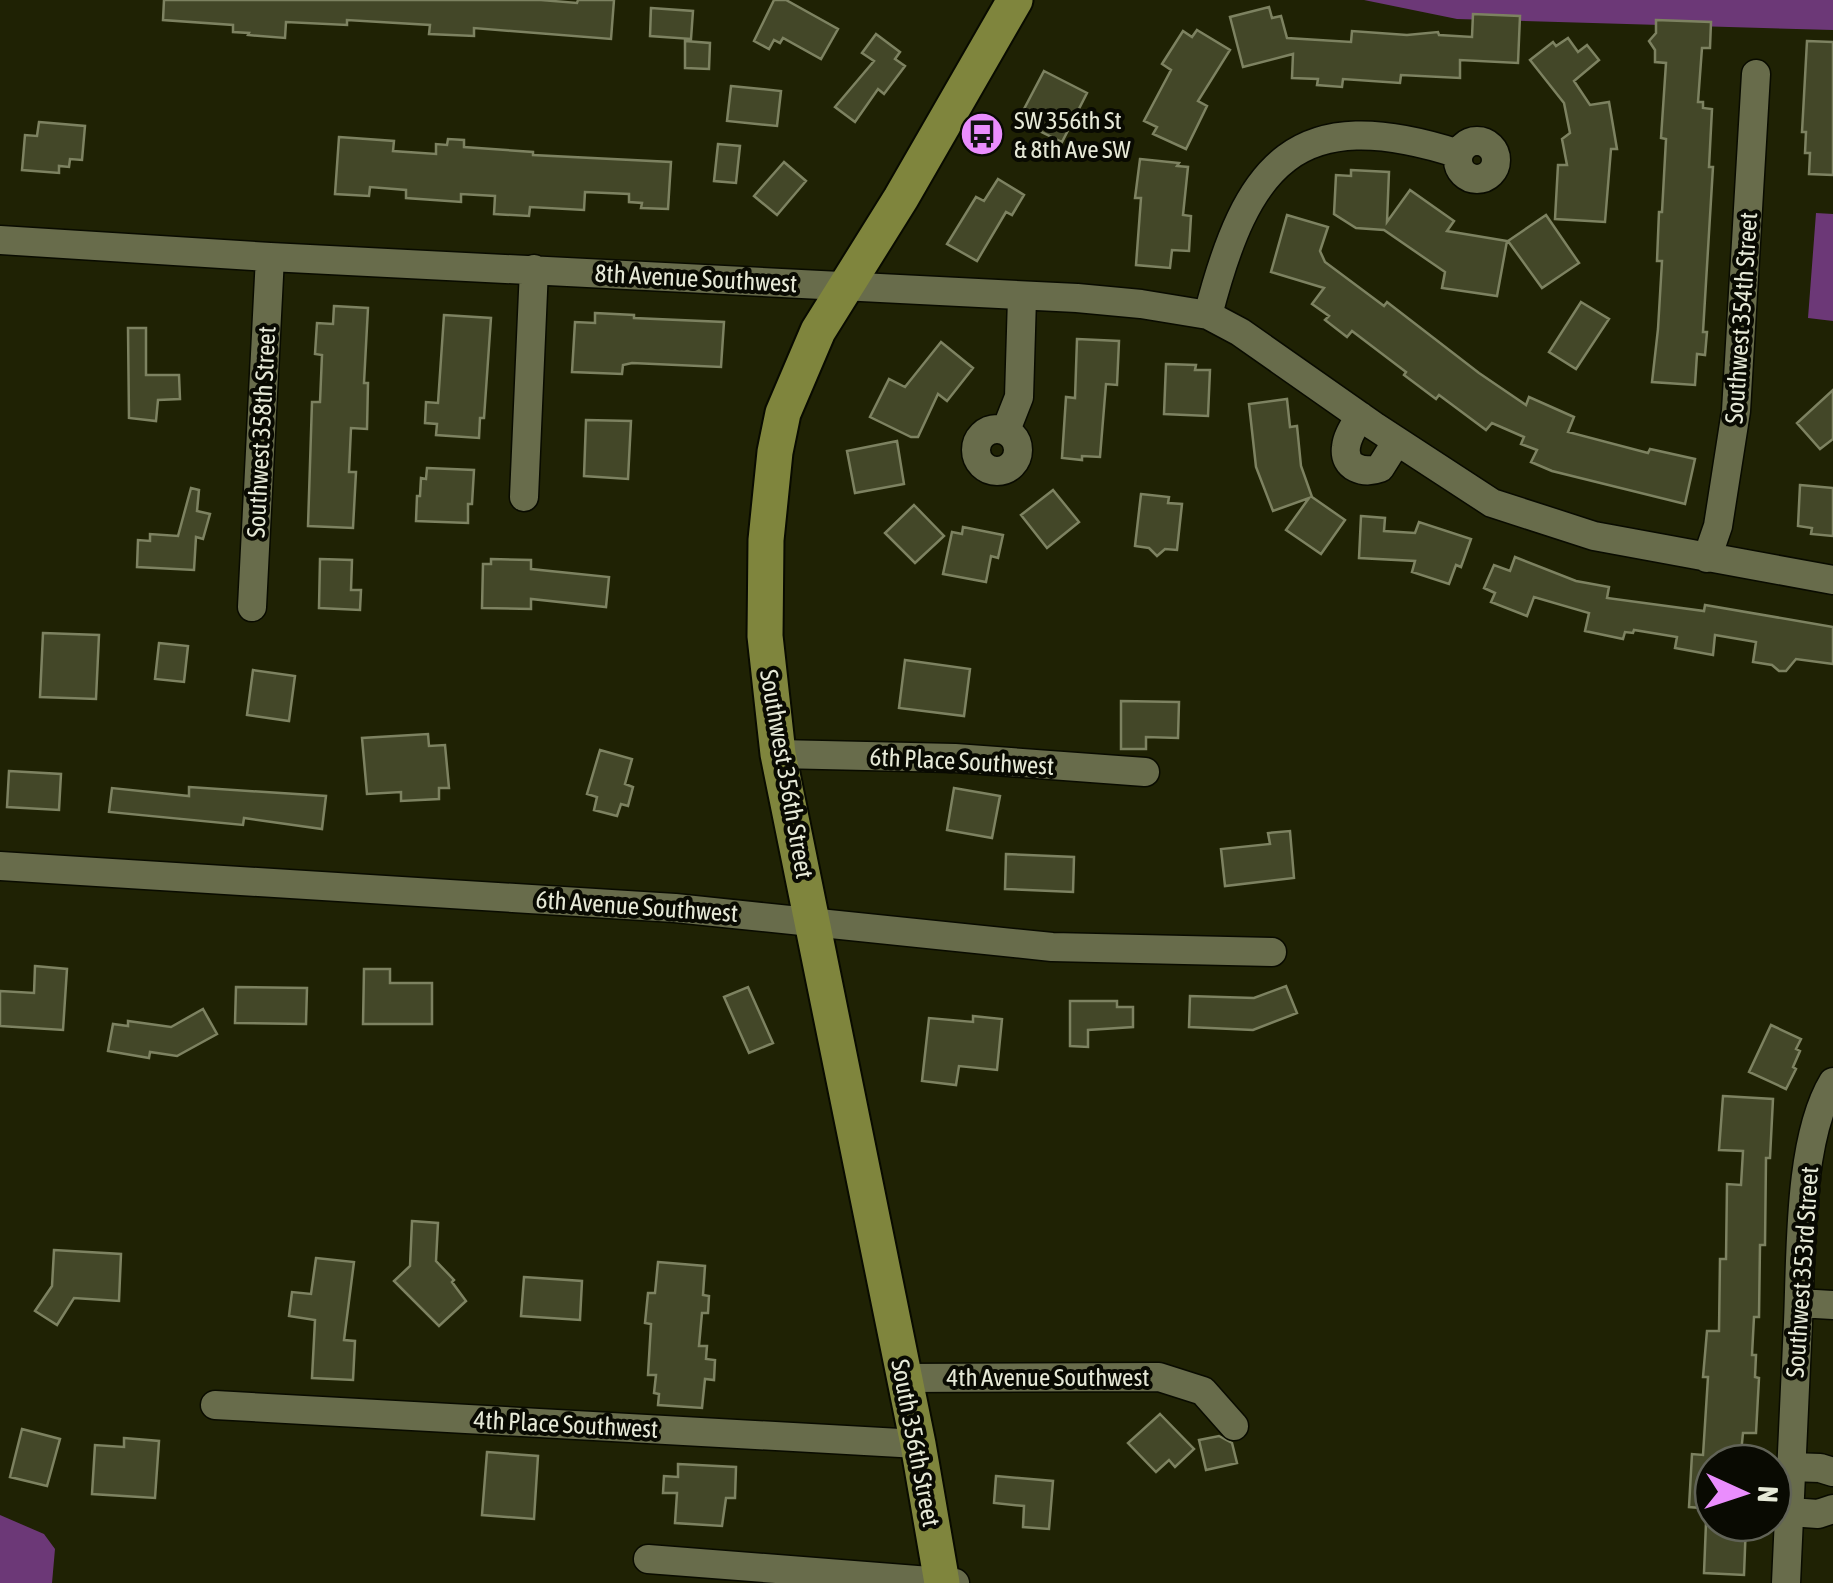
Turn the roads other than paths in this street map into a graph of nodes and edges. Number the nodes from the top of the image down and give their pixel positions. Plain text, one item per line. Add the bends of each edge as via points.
1 (1015, 0) edge
2 (1756, 74) dead end
3 (1459, 154) dead end
4 (0, 240) edge
5 (270, 257) junction
6 (534, 269) junction
7 (844, 286) junction
8 (1022, 298) junction
9 (1208, 315) junction
10 (1360, 416) junction
11 (1006, 430) dead end
12 (1397, 441) junction
13 (524, 498) dead end
14 (1707, 558) junction
15 (1833, 580) edge
16 (252, 608) dead end
17 (778, 754) junction
18 (1145, 772) dead end
19 (0, 866) edge
20 (813, 920) junction
21 (1272, 952) dead end
22 (1833, 1082) edge
23 (889, 1303) joint
24 (1798, 1303) junction
25 (1833, 1305) edge
26 (904, 1378) junction
27 (214, 1405) dead end
28 (1234, 1426) dead end
29 (1792, 1443) edge
30 (918, 1444) junction
31 (1793, 1467) edge
32 (1833, 1472) edge
33 (1833, 1509) edge
34 (1793, 1512) edge
35 (1788, 1543) edge
36 (648, 1559) dead end
37 (942, 1582) edge
38 (955, 1583) edge
39 (1786, 1583) edge

1 - 7 main road, Southwest 356th Street
2 - 14 street, Southwest 354th Street via 1734,426
3 - 9 street via 1426,143 1356,138 1288,154 1263,179 1234,228
4 - 5 street, 8th Avenue Southwest
5 - 6 street, 8th Avenue Southwest
5 - 16 street, Southwest 358th Street
6 - 7 street, 8th Avenue Southwest
6 - 13 street
7 - 8 street, 8th Avenue Southwest
7 - 17 main road, Southwest 356th Street via 794,385 775,452 765,636
8 - 9 street, 8th Avenue Southwest
8 - 11 street via 1019,397
9 - 10 street, 8th Avenue Southwest
10 - 12 street, 8th Avenue Southwest
10 - 12 street via 1346,450 1358,469 1380,468
12 - 14 street, 8th Avenue Southwest via 1492,503 1594,536
14 - 15 street, 8th Avenue Southwest
17 - 18 street, 6th Place Southwest
17 - 20 main road, Southwest 356th Street
19 - 20 street, 6th Avenue Southwest
20 - 21 street, 6th Avenue Southwest via 1052,947
20 - 23 main road, Southwest 356th Street
22 - 24 street, Southwest 353rd Street via 1811,1142
23 - 26 main road, South 356th Street
24 - 25 street
24 - 29 street, Southwest 353rd Street
26 - 28 street, 4th Avenue Southwest via 1159,1377 1202,1391
26 - 30 main road, South 356th Street
27 - 30 street, 4th Place Southwest
30 - 37 main road, South 356th Street
31 - 32 street
33 - 34 street
35 - 39 street, Southwest 353rd Street
36 - 37 street
37 - 38 street

